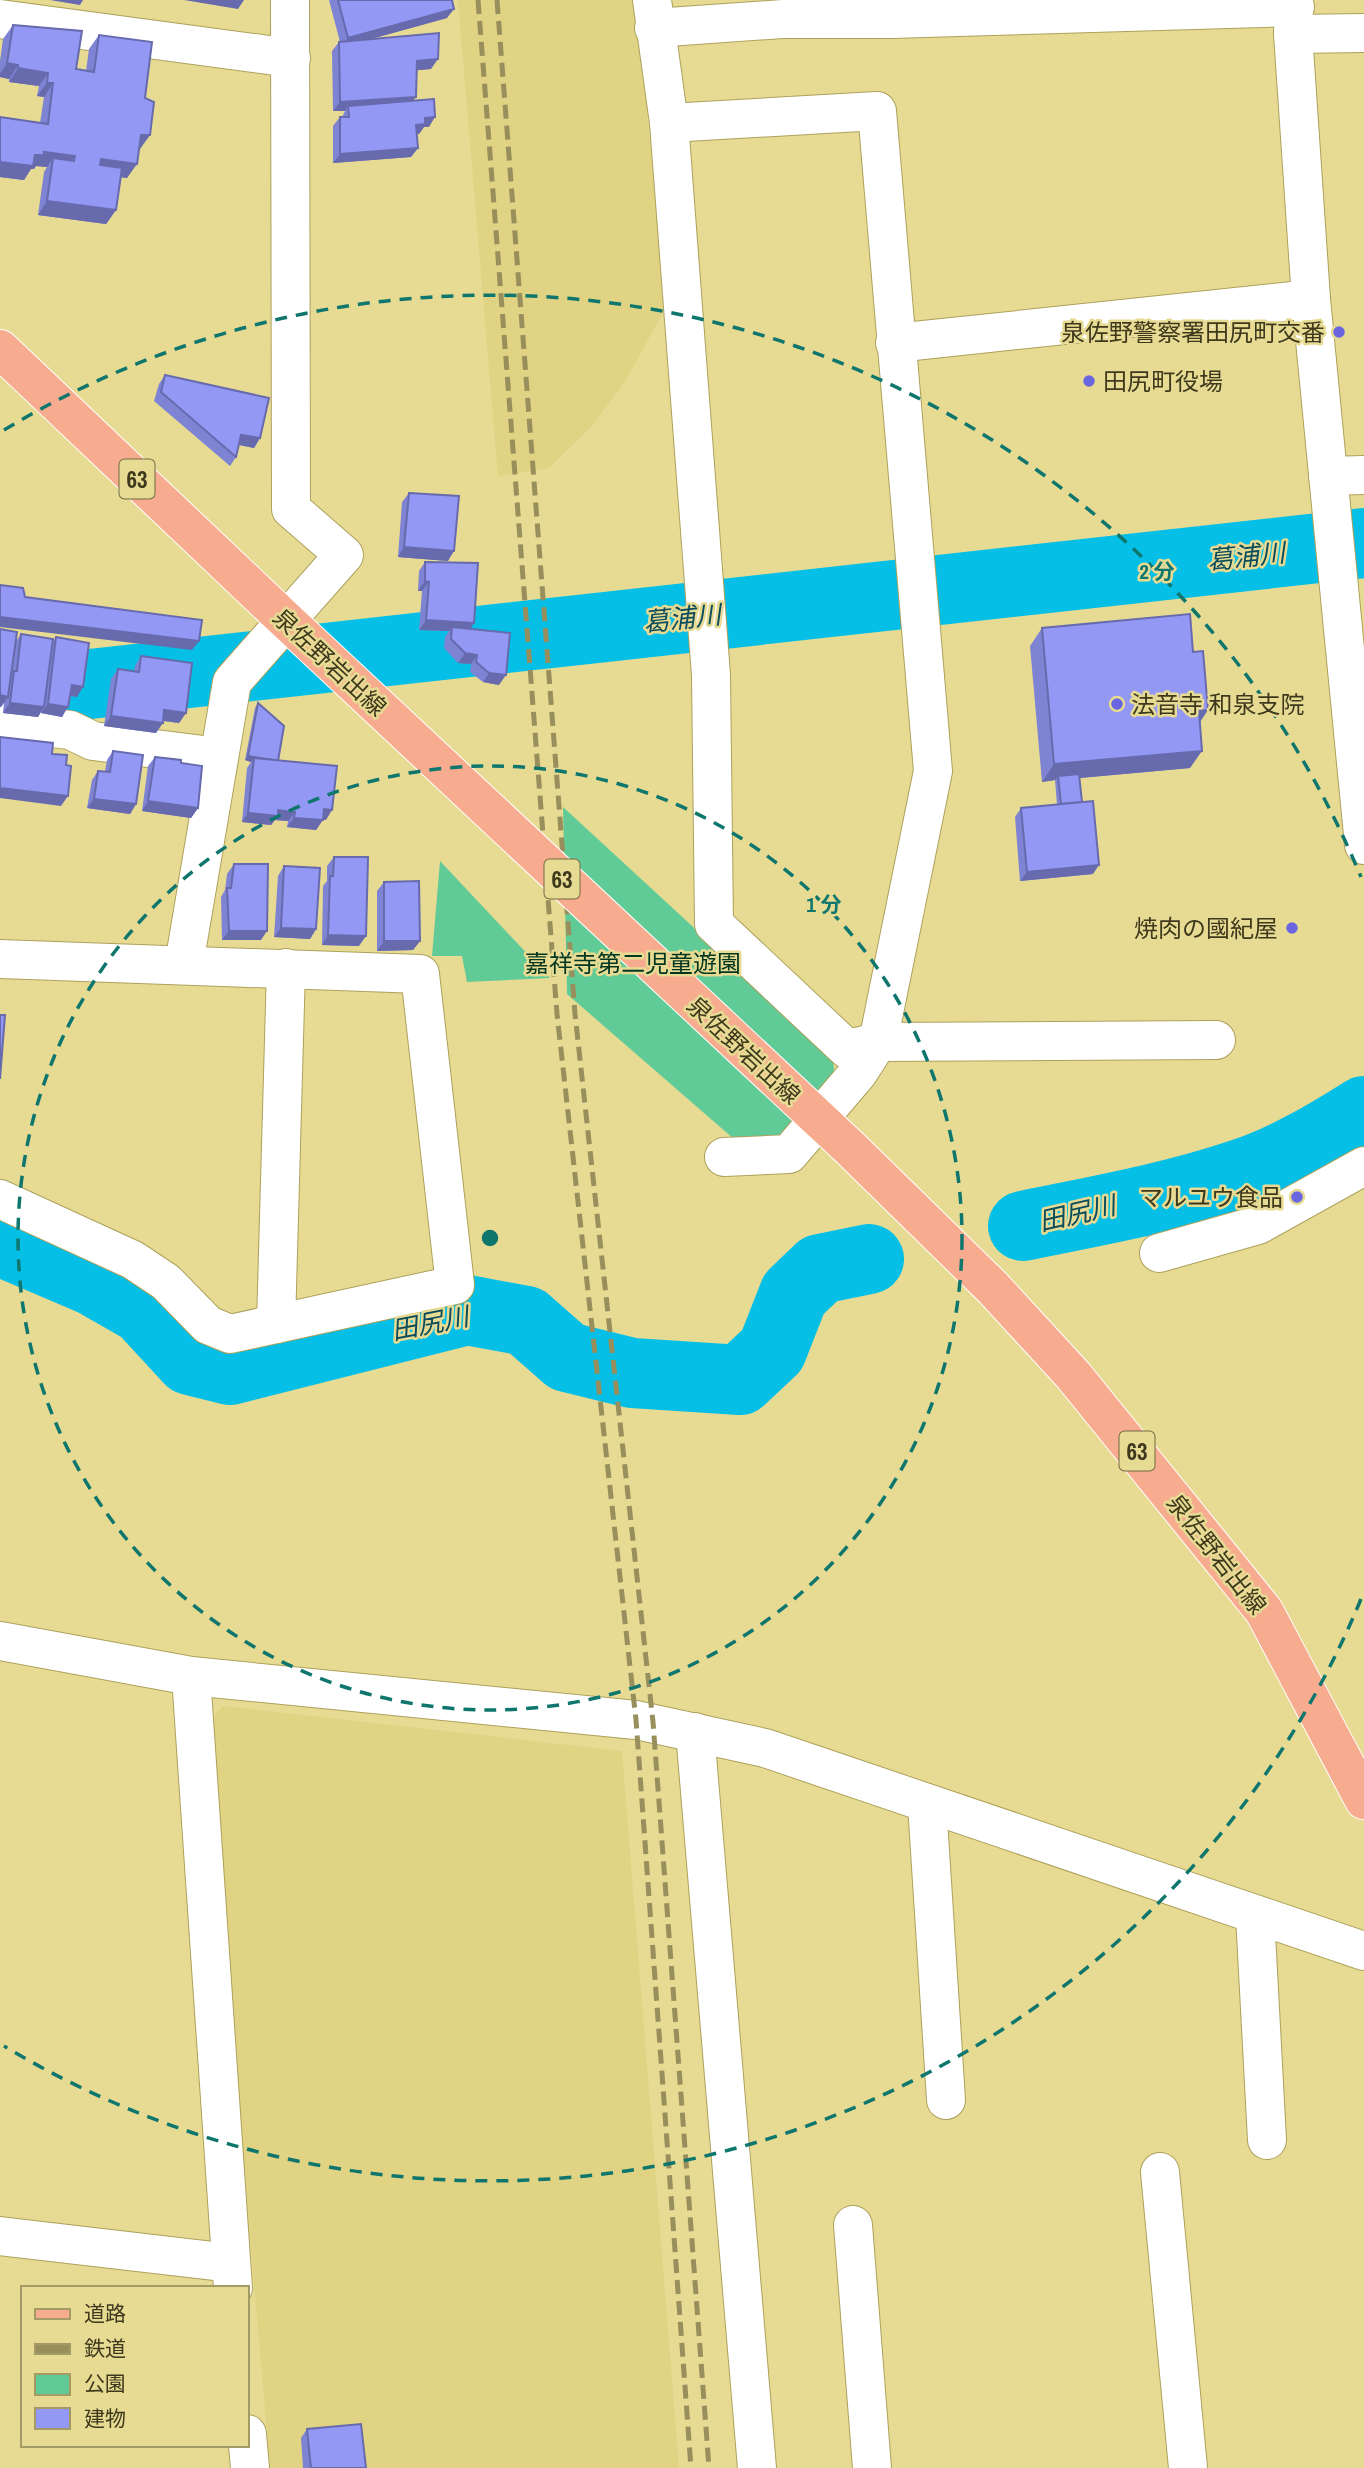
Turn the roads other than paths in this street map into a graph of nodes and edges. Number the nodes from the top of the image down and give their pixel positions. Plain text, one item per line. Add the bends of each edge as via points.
1 (290, 0) edge
2 (653, 14) edge
3 (1294, 14) edge
4 (0, 19) edge
5 (1364, 33) edge
6 (291, 58) junction
7 (669, 123) junction
8 (1311, 299) junction
9 (895, 342) junction
10 (0, 349) edge
11 (1346, 475) edge
12 (0, 722) edge
13 (219, 757) junction
14 (1364, 845) edge
15 (0, 959) edge
16 (184, 964) junction
17 (286, 968) junction
18 (1216, 1040) dead end
19 (878, 1041) junction
20 (724, 1157) dead end
21 (1364, 1166) edge
22 (0, 1199) edge
23 (1159, 1253) dead end
24 (276, 1324) junction
25 (0, 1641) edge
26 (191, 1676) junction
27 (695, 1732) junction
28 (1364, 1800) edge
29 (927, 1804) junction
30 (1255, 1915) junction
31 (1364, 1951) edge
32 (946, 2100) dead end
33 (1267, 2140) dead end
34 (1160, 2172) dead end
35 (853, 2225) dead end
36 (0, 2236) edge
37 (232, 2276) edge
38 (248, 2445) edge
39 (250, 2468) edge
40 (757, 2468) edge
41 (872, 2468) edge
42 (1188, 2468) edge

1 - 6 street
2 - 3 street via 892,19
2 - 7 street
3 - 5 street
3 - 8 street
4 - 6 street
6 - 13 street via 290,509 344,555 232,682
7 - 9 street via 877,111
7 - 19 street via 711,675 714,924 847,1049
8 - 9 street
8 - 11 street
9 - 19 street via 933,771
10 - 28 main road, 泉佐野岩出線 / 63, bridge via 993,1288 1073,1375 1264,1611
11 - 14 street
12 - 13 street via 70,730 93,741
13 - 16 street
15 - 16 street
16 - 17 street
17 - 24 street
17 - 24 street via 420,974 455,1285
18 - 19 street
19 - 20 street via 858,1073 789,1154
21 - 23 street via 1258,1225
22 - 24 street via 133,1261 166,1282 208,1325 230,1335
25 - 26 street
26 - 27 street via 636,1720
26 - 37 street
27 - 29 street via 765,1748
27 - 40 street
29 - 30 street
29 - 32 street
30 - 31 street
30 - 33 street
34 - 42 street
35 - 41 street
36 - 37 street
38 - 39 street

